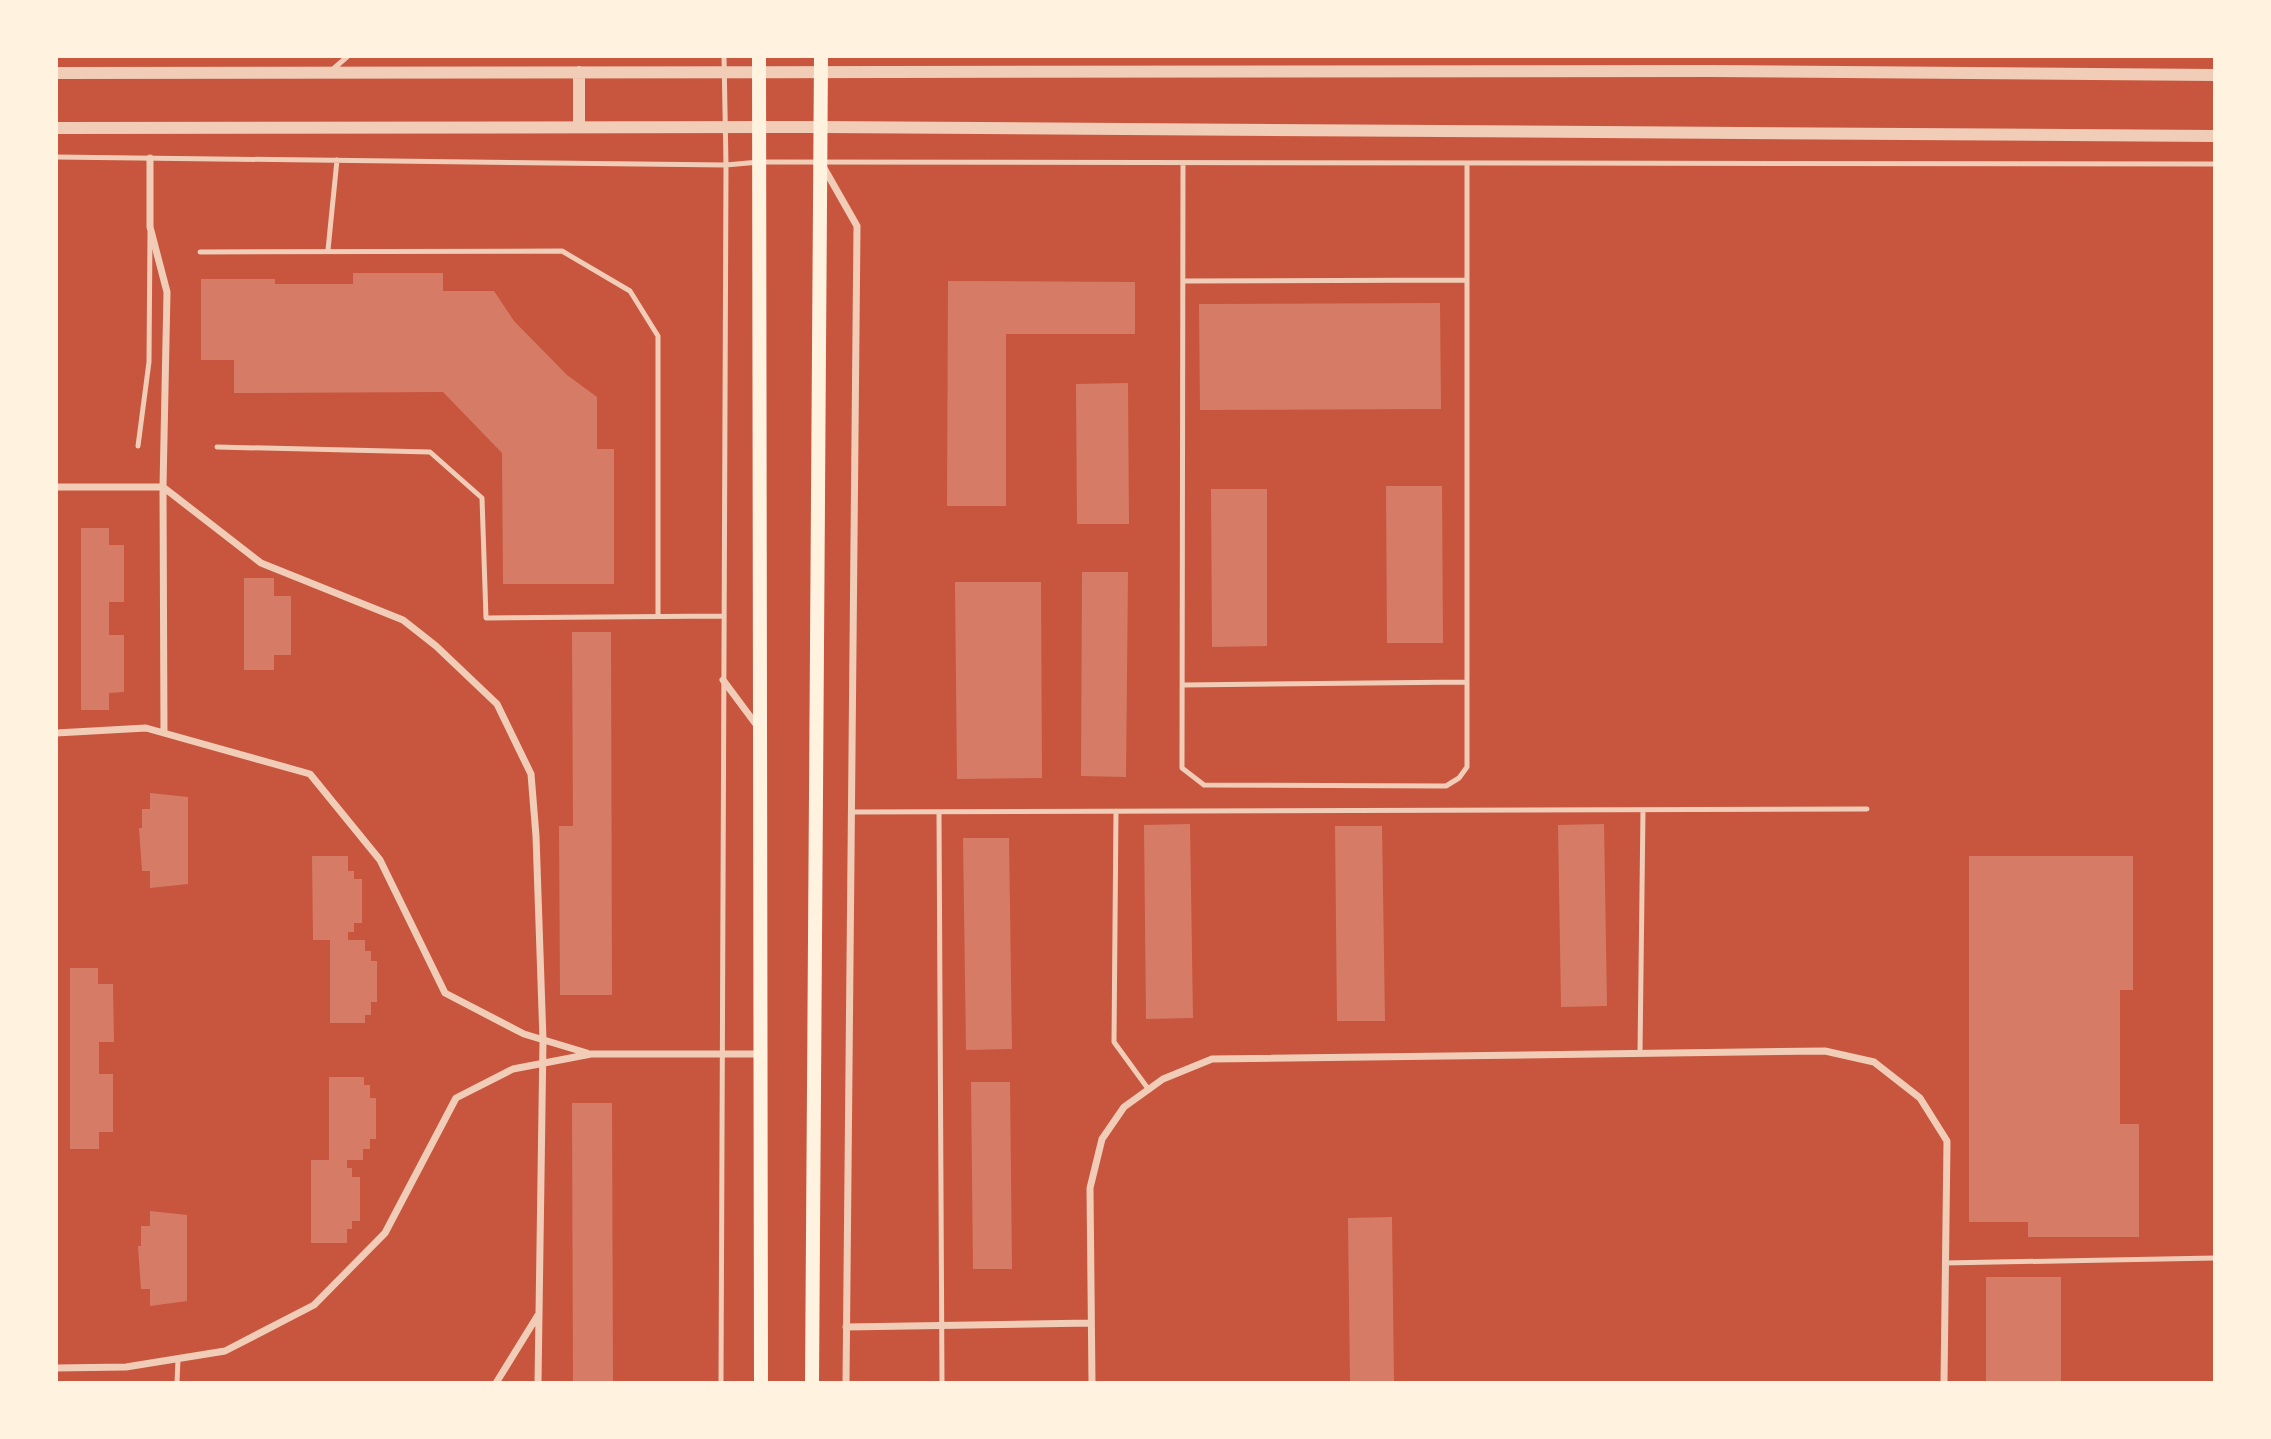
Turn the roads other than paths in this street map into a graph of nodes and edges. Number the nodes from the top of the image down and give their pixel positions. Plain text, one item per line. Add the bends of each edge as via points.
1 (348, 56) edge
2 (724, 56) edge
3 (759, 56) edge
4 (821, 56) edge
5 (330, 72) junction
6 (579, 72) junction
7 (724, 72) junction
8 (759, 72) junction
9 (821, 72) junction
10 (56, 73) edge
11 (2215, 75) edge
12 (579, 127) junction
13 (724, 127) junction
14 (759, 127) junction
15 (821, 127) junction
16 (56, 128) edge
17 (2215, 136) edge
18 (56, 157) edge
19 (150, 158) junction
20 (337, 160) junction
21 (759, 162) junction
22 (821, 163) junction
23 (1183, 163) junction
24 (1467, 164) junction
25 (2215, 164) edge
26 (726, 165) junction
27 (150, 226) junction
28 (328, 250) junction
29 (200, 252) dead end
30 (1467, 280) junction
31 (1183, 281) junction
32 (138, 446) dead end
33 (217, 447) dead end
34 (56, 487) edge
35 (163, 487) junction
36 (658, 616) junction
37 (723, 616) junction
38 (723, 680) junction
39 (1467, 682) junction
40 (1183, 685) junction
41 (760, 729) junction
42 (56, 733) edge
43 (164, 733) junction
44 (1867, 809) dead end
45 (1643, 810) junction
46 (1116, 811) junction
47 (852, 812) junction
48 (939, 812) junction
49 (543, 1040) junction
50 (1640, 1053) junction
51 (591, 1054) junction
52 (722, 1054) junction
53 (761, 1054) junction
54 (541, 1064) junction
55 (1149, 1090) junction
56 (2215, 1258) edge
57 (1945, 1263) junction
58 (538, 1315) junction
59 (1091, 1323) junction
60 (942, 1326) junction
61 (846, 1327) junction
62 (178, 1359) junction
63 (56, 1368) edge
64 (177, 1383) edge
65 (496, 1383) edge
66 (538, 1383) edge
67 (721, 1383) edge
68 (761, 1383) edge
69 (812, 1383) edge
70 (846, 1383) edge
71 (942, 1383) edge
72 (1091, 1383) edge
73 (1944, 1383) edge

1 - 5 lane
2 - 7 lane
3 - 8 main road
4 - 9 main road
5 - 6 street
5 - 10 street
6 - 7 street
6 - 12 street
7 - 8 street
7 - 13 lane
8 - 9 street
8 - 14 main road
9 - 11 street
9 - 15 main road
12 - 13 street
12 - 16 street
13 - 14 street
13 - 26 lane
14 - 15 street
14 - 21 main road
15 - 17 street
15 - 22 main road
18 - 19 lane
19 - 20 lane
19 - 27 street
20 - 26 lane
20 - 28 lane
21 - 22 lane
21 - 26 lane
21 - 41 main road
22 - 23 lane
22 - 47 street via 857,226
22 - 69 main road
23 - 24 lane
23 - 31 lane
24 - 25 lane
24 - 30 lane
26 - 37 lane
27 - 32 lane via 149,362
27 - 35 street via 167,292
28 - 29 lane
28 - 36 lane via 562,251 630,291 658,336
30 - 31 lane
30 - 39 lane
31 - 40 lane
33 - 36 lane via 430,453 482,498 486,618
34 - 35 street
35 - 43 street
35 - 49 street via 261,563 402,620 498,704 531,774
36 - 37 lane
37 - 38 lane
38 - 41 street
38 - 52 lane
39 - 40 lane
39 - 40 lane via 1467,767 1446,786 1204,785 1182,768
41 - 53 main road
42 - 43 street via 146,728
43 - 49 street via 310,774 380,860 445,993
44 - 45 lane
45 - 46 lane
45 - 50 lane
46 - 48 lane
46 - 55 lane via 1114,1042
47 - 48 lane
47 - 61 street
48 - 60 lane
49 - 51 street
49 - 54 street
50 - 55 street via 1212,1059 1163,1079
50 - 57 street via 1825,1051 1874,1062 1920,1098 1947,1141
51 - 52 street
51 - 54 street
52 - 53 street
52 - 67 lane
53 - 68 main road
54 - 58 street
54 - 62 street via 513,1069 456,1098 385,1233 314,1305 225,1351
55 - 59 street via 1124,1107 1102,1139 1090,1188
56 - 57 lane
57 - 73 street
58 - 65 street
58 - 66 street
59 - 60 street
59 - 72 street
60 - 61 street
60 - 71 lane
61 - 70 street
62 - 63 street via 126,1367
62 - 64 lane

